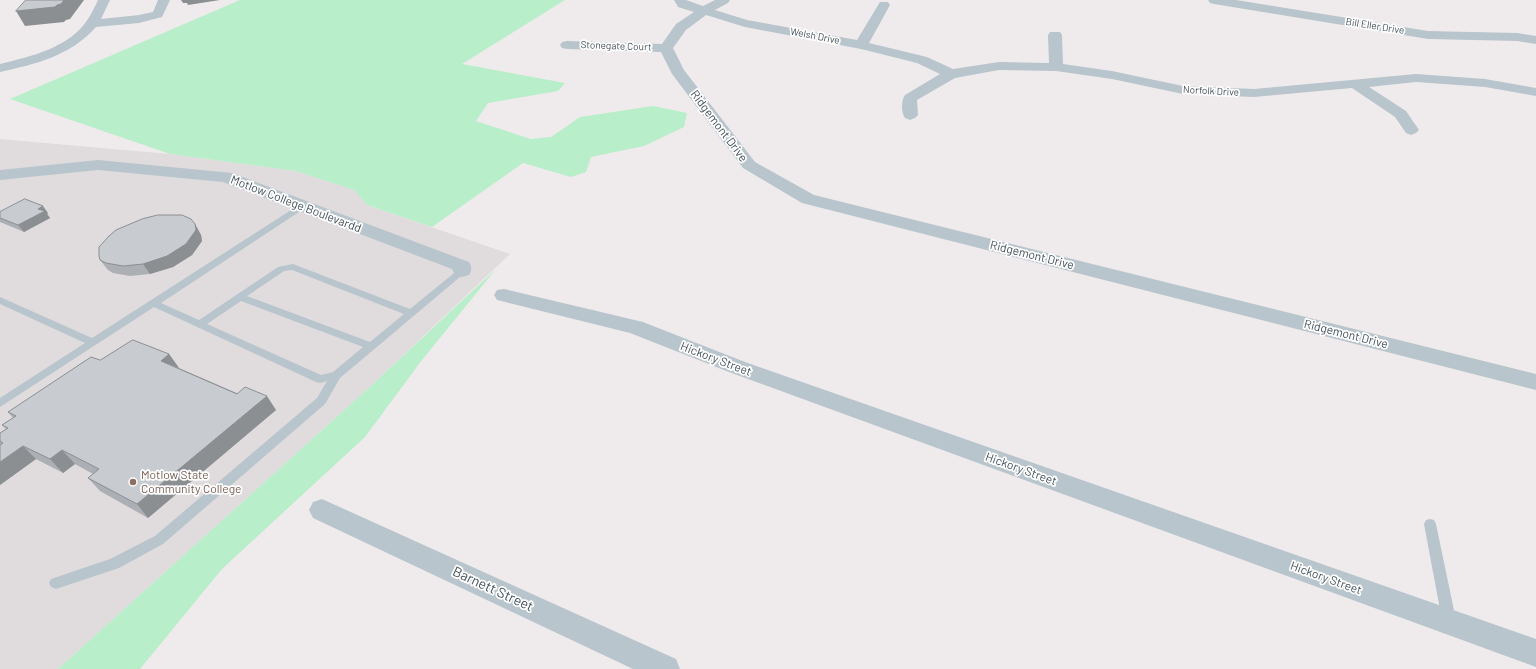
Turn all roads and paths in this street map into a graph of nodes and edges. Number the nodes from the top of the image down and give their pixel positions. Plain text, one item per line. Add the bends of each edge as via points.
1 (104, 0) edge
2 (164, 0) edge
3 (680, 0) edge
4 (724, 0) edge
5 (1214, 0) edge
6 (884, 5) dead end
7 (704, 10) junction
8 (91, 24) junction
9 (1055, 35) dead end
10 (1536, 40) edge
11 (567, 45) dead end
12 (862, 45) junction
13 (666, 48) junction
14 (1056, 67) junction
15 (0, 68) edge
16 (951, 74) junction
17 (1354, 83) junction
18 (1536, 92) edge
19 (910, 115) dead end
20 (1411, 130) dead end
21 (0, 175) edge
22 (302, 206) junction
23 (462, 271) joint
24 (504, 295) dead end
25 (240, 297) junction
26 (0, 300) edge
27 (153, 303) junction
28 (411, 313) junction
29 (200, 324) junction
30 (92, 342) junction
31 (371, 346) junction
32 (336, 375) junction
33 (1536, 382) edge
34 (0, 403) edge
35 (322, 510) dead end
36 (1430, 524) dead end
37 (56, 583) dead end
38 (1449, 622) junction
39 (1536, 653) edge
40 (665, 669) edge

1 - 8 street
2 - 8 street via 158,14 139,19
3 - 7 street, Welsh Drive via 682,4
4 - 7 street
5 - 10 street, Bill Eller Drive via 1428,35 1517,37
6 - 12 street
7 - 12 street, Welsh Drive via 745,23
7 - 13 street via 681,27
8 - 15 street via 70,45 40,58
9 - 14 street
11 - 13 street, Stonegate Court
12 - 16 street, Welsh Drive via 922,60
13 - 33 street, Ridgemont Drive via 677,71 749,165 808,199
14 - 16 street, Norfolk Drive via 999,66
14 - 17 street, Norfolk Drive via 1112,75 1183,90 1254,93
16 - 19 street, Norfolk Drive via 910,98
17 - 18 street, Norfolk Drive via 1416,78 1485,83
17 - 20 street via 1400,114
21 - 22 street, Motlow College Boulevardd via 98,165 226,177
22 - 23 street, Motlow College Boulevardd via 462,266
22 - 27 lane
23 - 28 lane
24 - 38 street, Hickory Street via 636,327 737,367
25 - 28 lane via 281,269 293,267
25 - 29 lane
25 - 31 lane
26 - 30 lane
27 - 29 lane
27 - 30 lane
28 - 31 lane
29 - 32 lane via 320,379
30 - 34 lane
31 - 32 lane
32 - 37 lane via 321,401 158,540 114,564
35 - 40 street, Barnett Street
36 - 38 lane
38 - 39 street, Hickory Street

